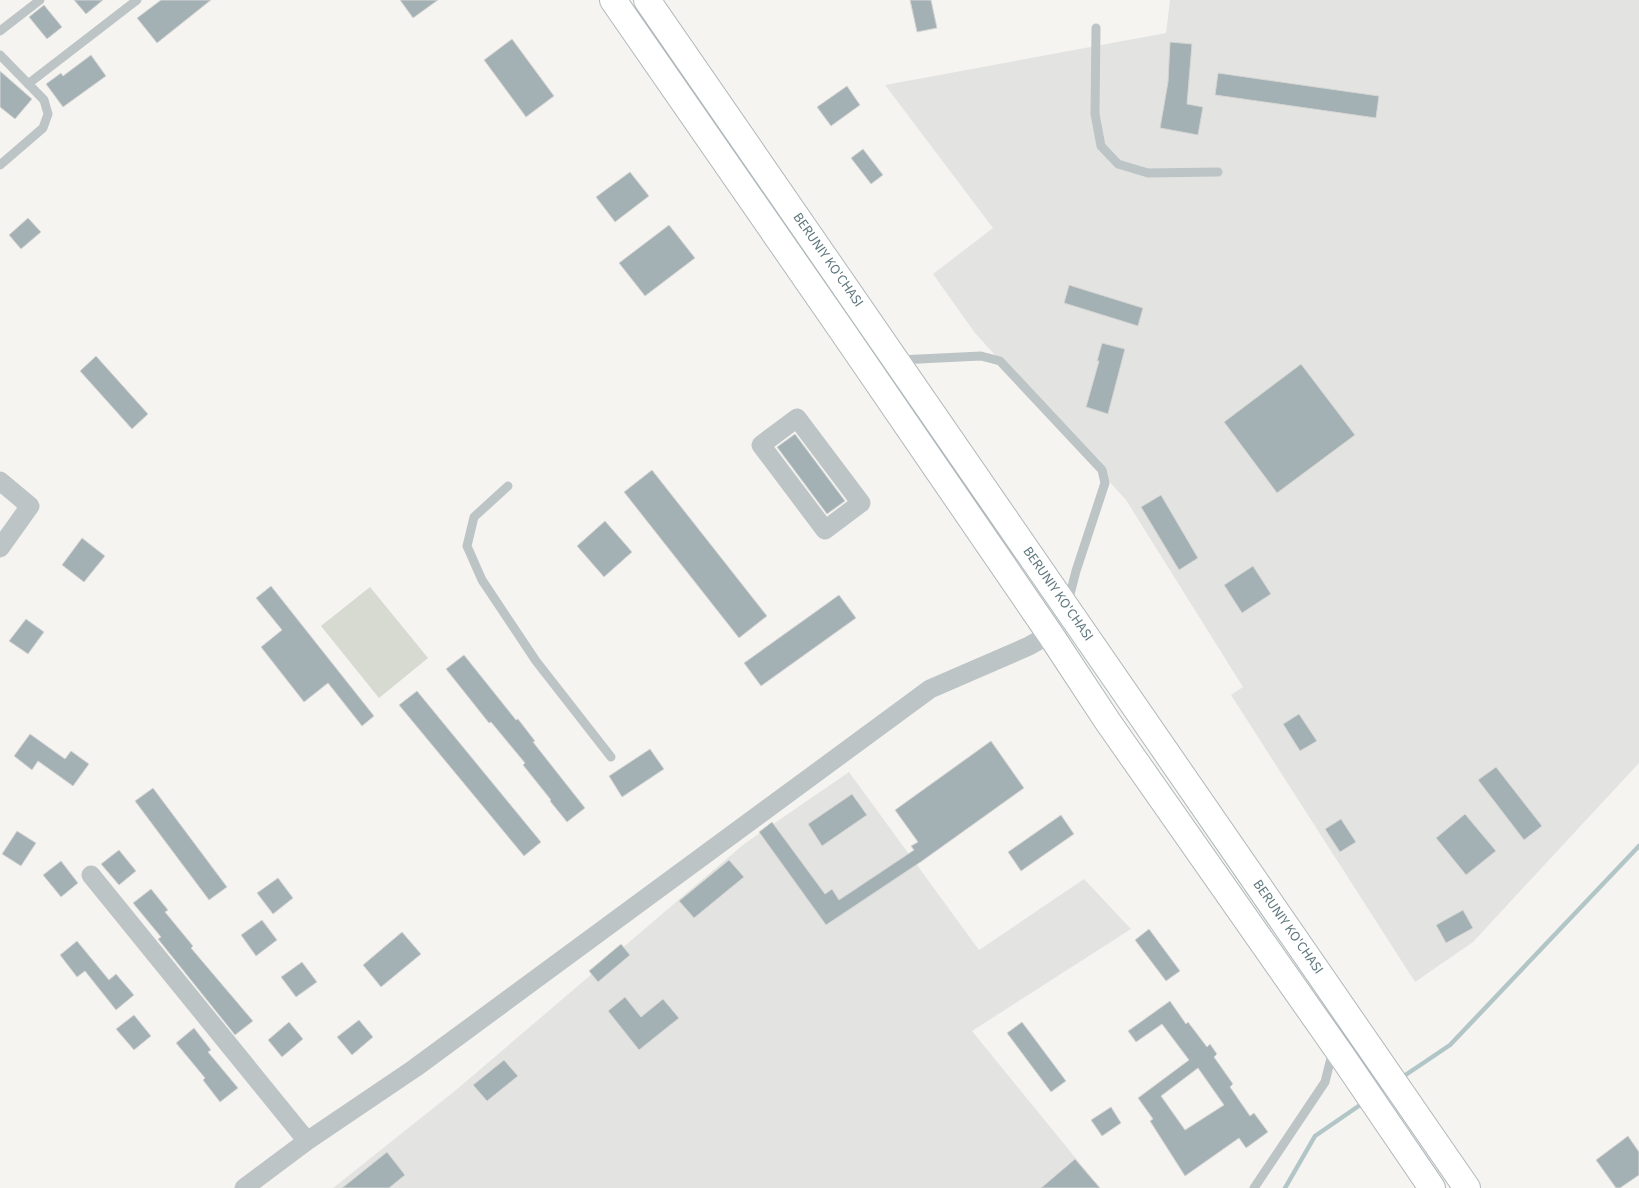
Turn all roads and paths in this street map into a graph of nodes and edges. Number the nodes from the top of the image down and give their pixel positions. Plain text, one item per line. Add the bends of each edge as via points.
1 (40, 0) edge
2 (138, 0) edge
3 (613, 0) edge
4 (647, 0) edge
5 (1096, 28) dead end
6 (0, 31) edge
7 (0, 55) edge
8 (28, 84) junction
9 (0, 165) edge
10 (1218, 172) dead end
11 (866, 315) junction
12 (843, 332) junction
13 (896, 360) junction
14 (0, 481) edge
15 (508, 486) dead end
16 (825, 530) joint
17 (0, 548) edge
18 (1067, 608) junction
19 (1050, 634) junction
20 (611, 757) dead end
21 (91, 875) dead end
22 (1266, 896) junction
23 (1242, 914) junction
24 (1338, 1051) junction
25 (307, 1141) junction
26 (1425, 1178) edge
27 (244, 1188) edge
28 (1254, 1188) edge
29 (1467, 1188) edge

1 - 6 lane
2 - 8 lane
3 - 12 main road, BERUNIY KO'CHASI
4 - 11 main road, BERUNIY KO'CHASI
5 - 10 lane via 1095,114 1101,146 1118,164 1148,173
7 - 8 lane
8 - 9 lane via 44,100 48,114 42,128
11 - 12 main road
11 - 13 main road, BERUNIY KO'CHASI
12 - 19 main road, BERUNIY KO'CHASI
13 - 18 main road, BERUNIY KO'CHASI
13 - 18 lane via 981,356 1000,361 1102,470 1106,483
14 - 17 street via 30,506
15 - 20 lane via 474,517 466,546 482,580 536,661
16 - 16 street via 761,445 797,418 862,503
18 - 22 main road, BERUNIY KO'CHASI
19 - 23 main road, BERUNIY KO'CHASI
19 - 25 street via 930,689 415,1068
21 - 25 street
22 - 23 main road
22 - 29 main road, BERUNIY KO'CHASI
23 - 24 main road, BERUNIY KO'CHASI
24 - 26 main road, BERUNIY KO'CHASI
24 - 28 lane via 1325,1082
25 - 27 street

